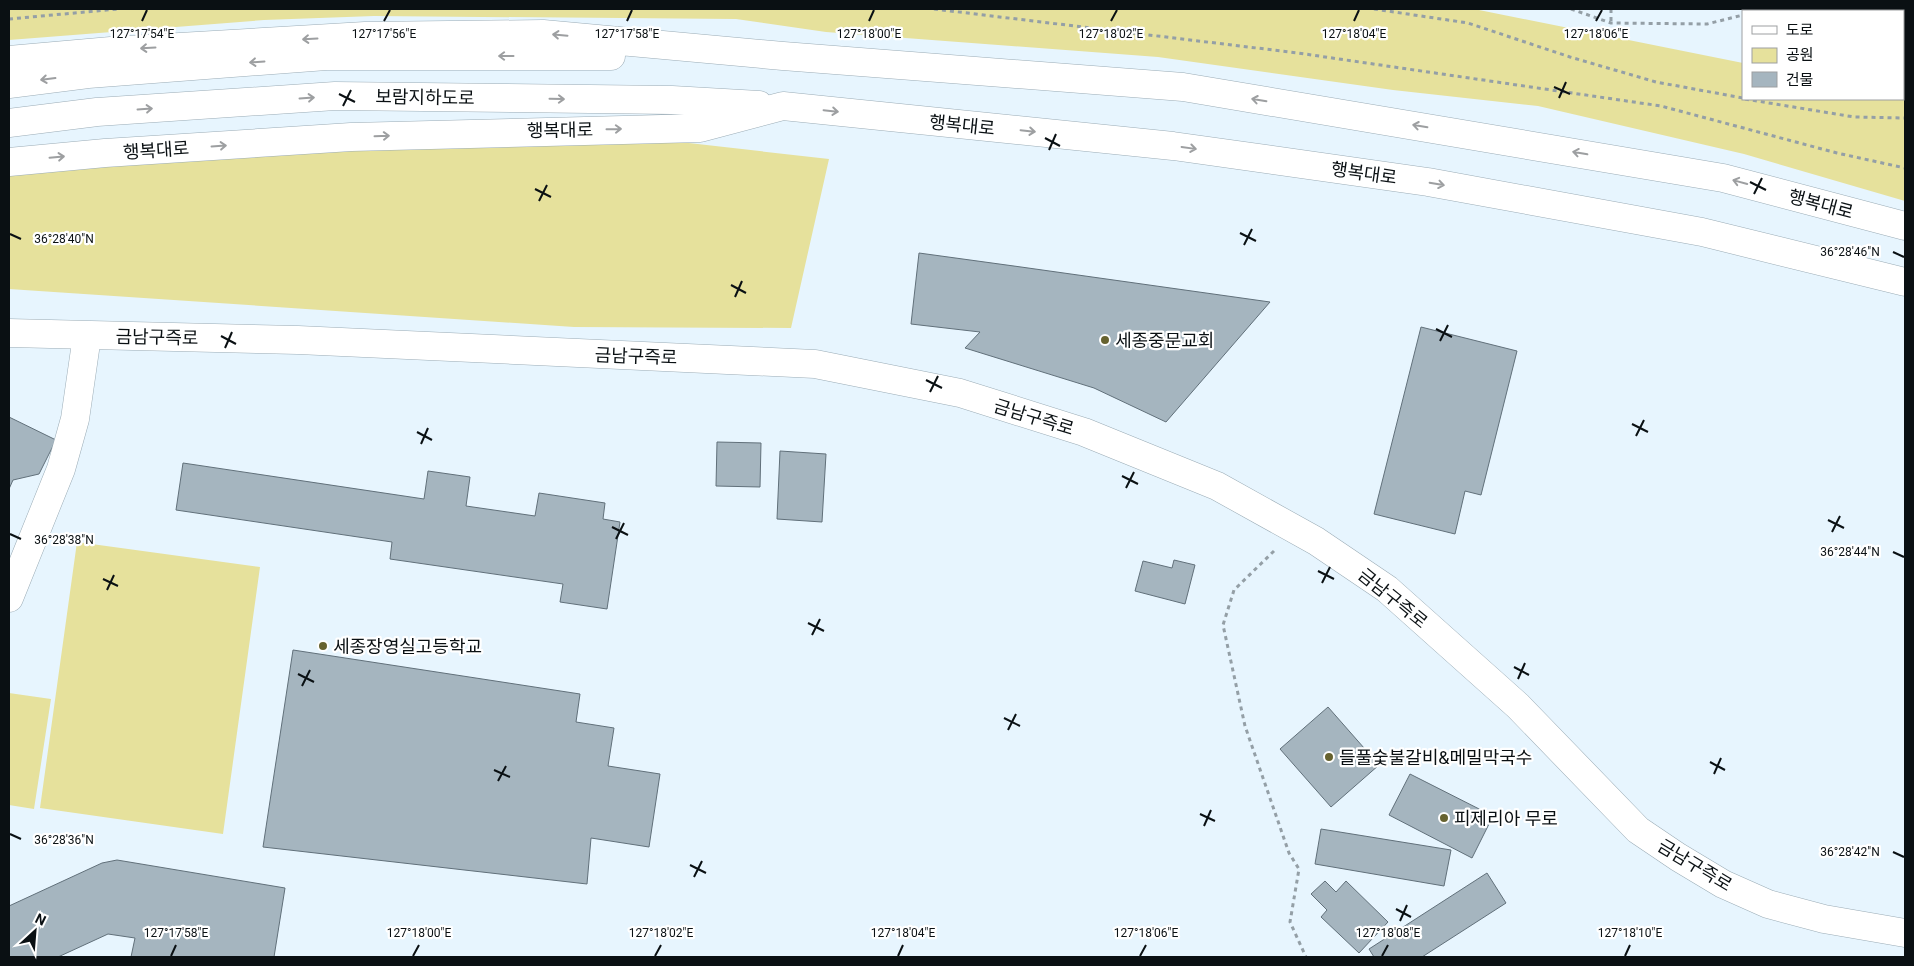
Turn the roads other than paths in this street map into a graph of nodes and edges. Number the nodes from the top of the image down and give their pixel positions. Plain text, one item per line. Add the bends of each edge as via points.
1 (783, 56) junction
2 (9, 60) edge
3 (9, 84) edge
4 (783, 106) junction
5 (9, 123) edge
6 (9, 162) edge
7 (1905, 226) edge
8 (1905, 282) edge
9 (9, 333) edge
10 (87, 336) junction
11 (9, 598) edge
12 (1905, 933) edge

1 -> 2 main road, 행복대로 via 543,34 365,36 111,50
1 -> 3 main road via 326,56 88,74
7 -> 1 main road, 행복대로 via 1723,178 1183,87
5 -> 4 main road, 보람지하도로 via 97,112 335,96 672,100
6 -> 4 main road, 행복대로 via 351,137 700,128
4 -> 8 main road, 행복대로 via 1173,146 1428,182 1702,232
9 - 10 main road, 금남구즉로
10 - 11 main road via 75,418 61,469
10 - 12 main road, 금남구즉로 via 298,340 825,365 960,393 1084,432 1217,486 1296,530 1387,589 1518,706 1638,830 1678,858 1723,884 1768,904 1824,919

